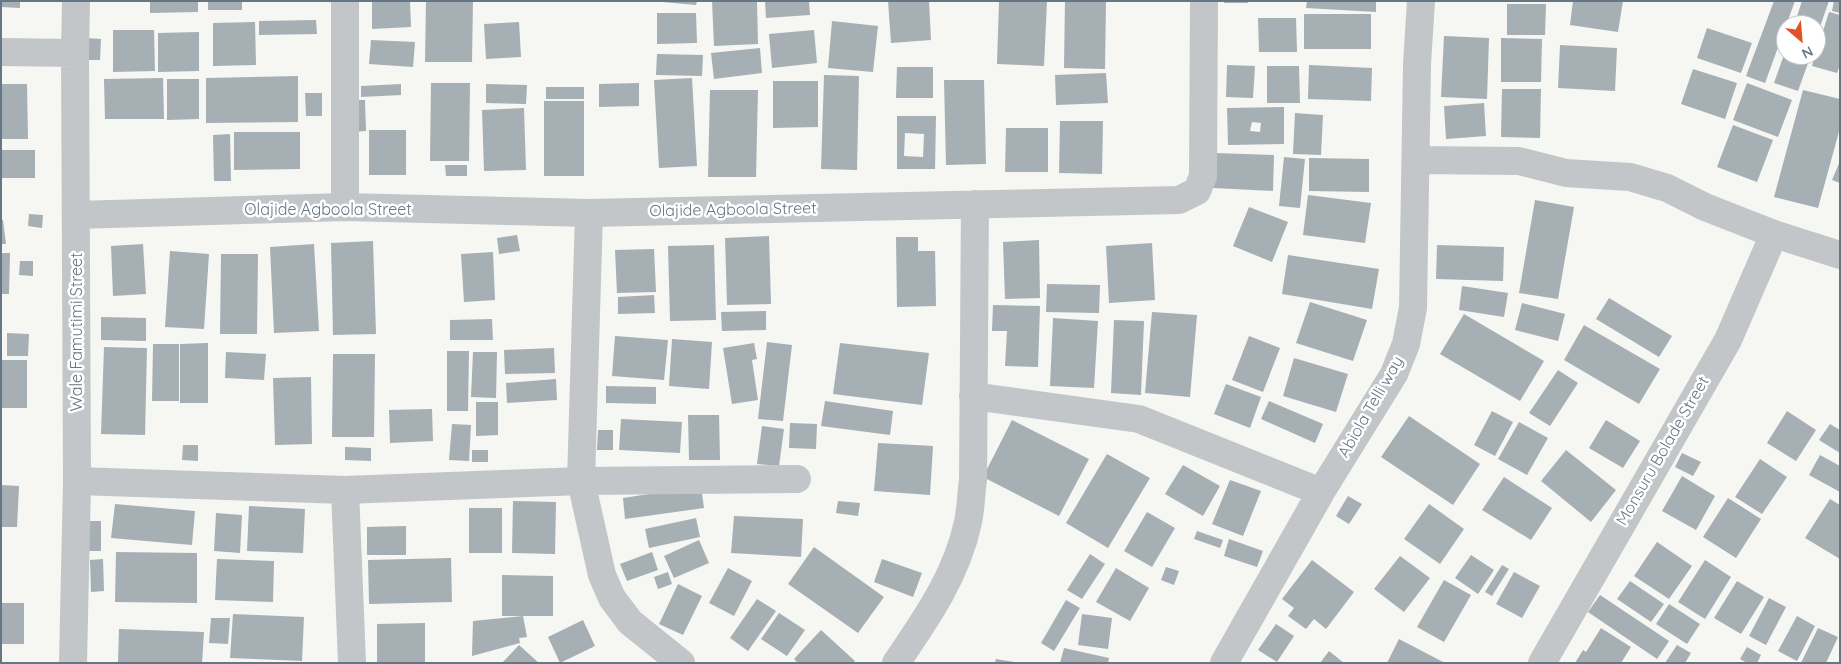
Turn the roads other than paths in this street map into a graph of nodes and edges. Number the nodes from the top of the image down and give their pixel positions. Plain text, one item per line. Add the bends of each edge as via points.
1 (76, 1) edge
2 (345, 1) edge
3 (1204, 1) edge
4 (1421, 1) edge
5 (1, 52) edge
6 (74, 53) junction
7 (1416, 160) junction
8 (975, 204) junction
9 (345, 207) junction
10 (589, 213) junction
11 (77, 215) junction
12 (1774, 234) junction
13 (1840, 255) edge
14 (973, 396) junction
15 (797, 479) dead end
16 (78, 481) junction
17 (581, 481) junction
18 (345, 490) junction
19 (1321, 492) junction
20 (1226, 662) edge
21 (73, 663) edge
22 (352, 663) edge
23 (680, 663) edge
24 (896, 663) edge
25 (1542, 663) edge

1 - 6 street, Wale Famutimi Street
2 - 9 street
3 - 8 street, Olajide Agboola Street via 1203,176 1197,191 1179,200
4 - 7 street, Abiola Telli way
5 - 6 street
6 - 11 street, Wale Famutimi Street
7 - 12 street via 1518,161 1566,173 1630,177 1668,188 1705,207
7 - 19 street, Abiola Telli way via 1413,308 1406,344 1394,374
8 - 10 street, Olajide Agboola Street
8 - 14 street
9 - 10 street, Olajide Agboola Street
9 - 11 street, Olajide Agboola Street
10 - 17 street
11 - 16 street, Wale Famutimi Street
12 - 13 street
12 - 25 street, Monsuru Bolade Street via 1728,340
14 - 19 street via 1139,419
14 - 24 street via 973,480 968,522 954,566 936,602
15 - 17 street
16 - 18 street
16 - 21 street, Wale Famutimi Street
17 - 18 street
17 - 23 street via 602,575 612,598 630,622
18 - 22 street
19 - 20 street, Abiola Telli way

